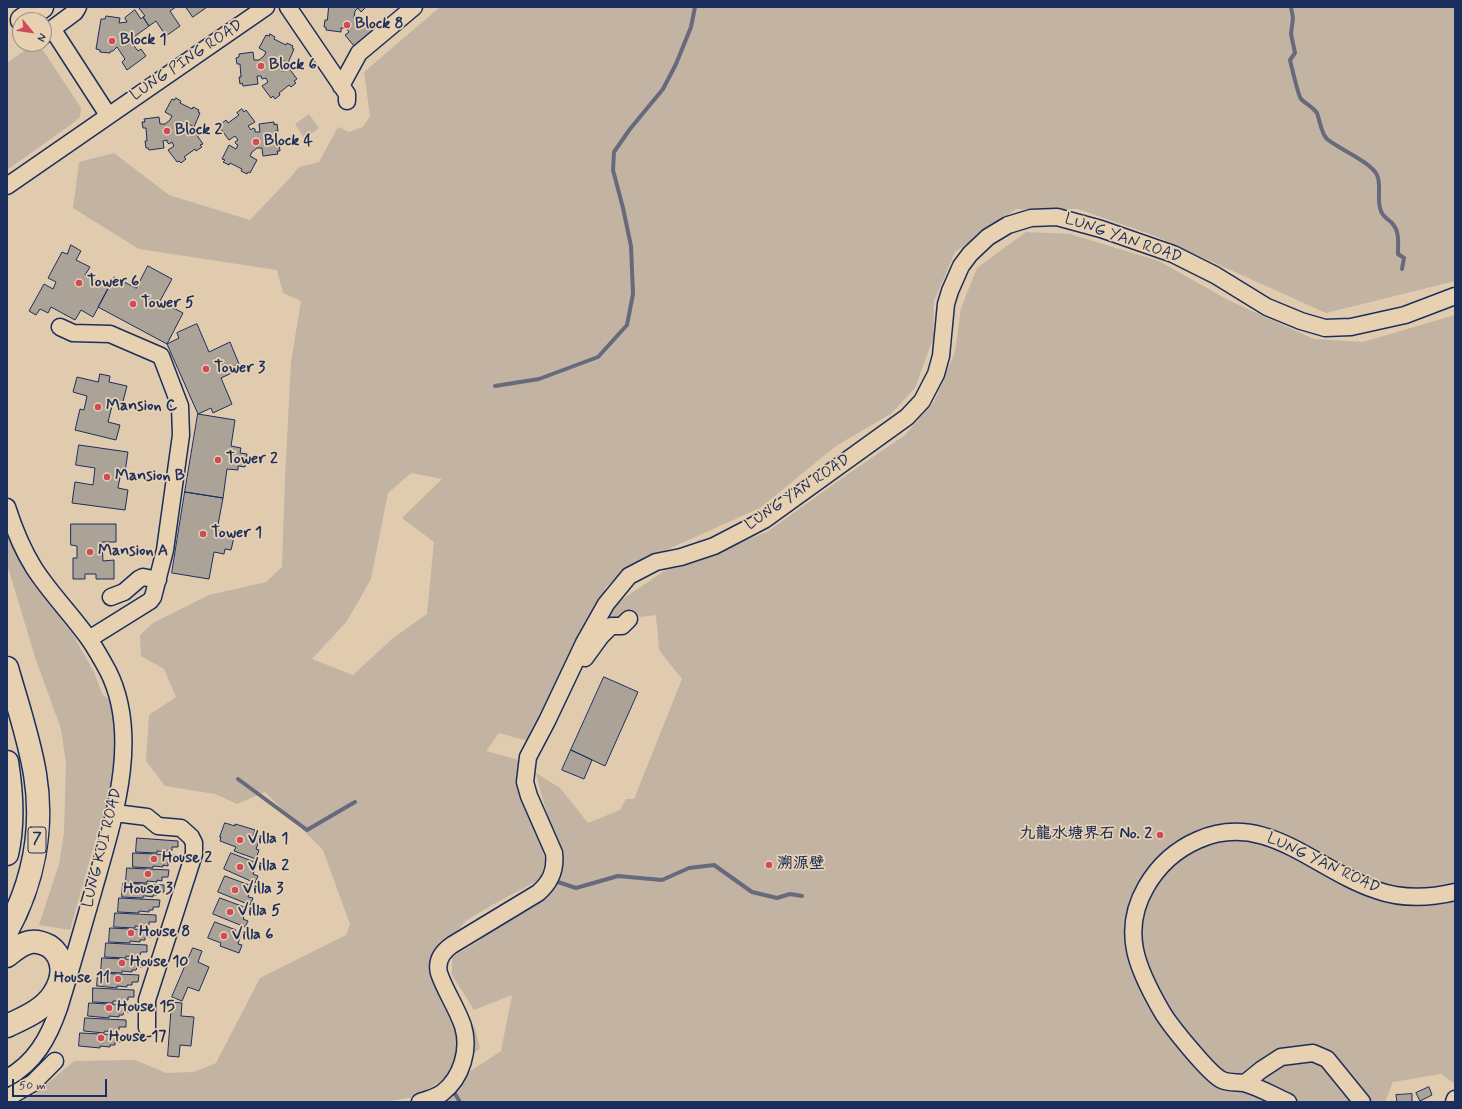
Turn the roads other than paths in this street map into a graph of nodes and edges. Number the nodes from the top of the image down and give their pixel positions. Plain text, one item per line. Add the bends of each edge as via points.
1 (266, 7) edge
2 (288, 7) edge
3 (414, 7) edge
4 (76, 10) edge
5 (52, 30) edge
6 (52, 37) edge
7 (341, 86) junction
8 (347, 101) dead end
9 (108, 115) junction
10 (7, 186) edge
11 (1455, 296) edge
12 (60, 327) dead end
13 (7, 507) edge
14 (158, 580) junction
15 (111, 596) dead end
16 (629, 619) dead end
17 (89, 639) junction
18 (7, 668) edge
19 (565, 685) junction
20 (7, 762) edge
21 (115, 813) junction
22 (7, 854) edge
23 (1455, 892) edge
24 (7, 931) edge
25 (7, 956) edge
26 (7, 1026) edge
27 (147, 1028) dead end
28 (55, 1061) dead end
29 (7, 1078) edge
30 (1245, 1083) junction
31 (7, 1098) edge
32 (1455, 1099) edge
33 (420, 1102) edge
34 (1288, 1102) edge
35 (1362, 1102) edge
36 (1454, 1102) edge

1 - 9 street, LUNG PING ROAD
2 - 7 street
3 - 7 street via 359,53
4 - 5 street
6 - 9 street
7 - 8 street via 347,94
9 - 10 street, LUNG PING ROAD
11 - 19 street, LUNG YAN ROAD via 1404,315 1351,327 1325,328 1267,307 1174,254 1101,229 1057,217 1031,218 1008,225 980,244 955,278 946,304 941,356 936,374 915,409 898,424 764,520 714,546 656,562 629,576 606,604 584,643
12 - 14 street via 73,333 110,334 160,356 180,406 181,435 170,550
13 - 17 street, LUNG KUI ROAD via 20,543 34,569
14 - 15 street via 139,579 124,592
14 - 17 street via 150,601
16 - 19 street via 622,626 611,626 601,636
17 - 21 street, LUNG KUI ROAD via 108,672 119,703 122,731 121,773
18 - 24 highway, 7 via 32,756 39,808 31,872 19,907
19 - 33 street, LUNG YAN ROAD via 528,757 526,766 525,782 529,796 554,854 553,873 548,884 538,893 452,945 441,955 439,973 463,1027 465,1054 457,1077 447,1089 435,1097
20 - 22 highway, 7 via 12,801
21 - 27 street via 147,817 158,826 181,828 194,843 194,854 147,1000
21 - 29 street, LUNG KUI ROAD via 60,1008 48,1037 32,1060
23 - 30 street, LUNG YAN ROAD via 1421,896 1384,893 1355,882 1281,842 1244,832 1231,831 1205,837 1171,856 1158,868 1138,904 1133,930 1138,964 1165,1018 1206,1067 1222,1080
25 - 26 highway via 25,943 40,942 55,951 60,958 62,974 54,995 48,1001 30,1015
28 - 31 street via 33,1083
30 - 34 street, LUNG YAN ROAD
30 - 35 street via 1281,1057 1313,1053 1327,1059
32 - 36 street

